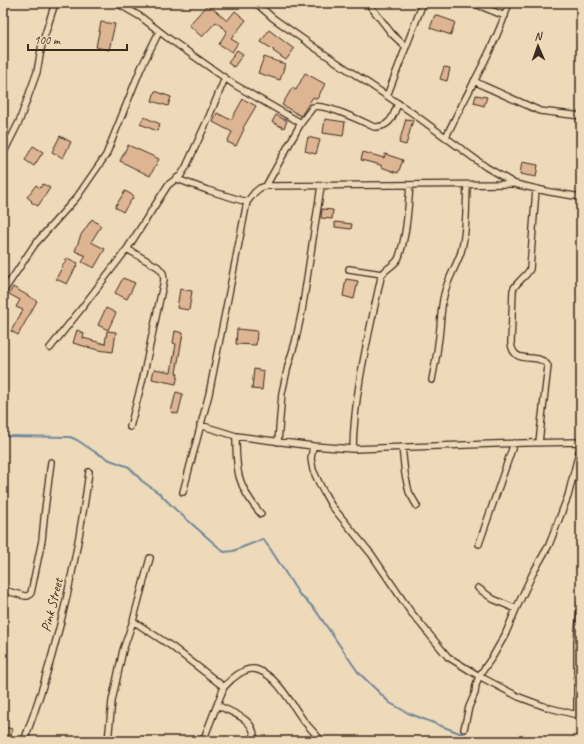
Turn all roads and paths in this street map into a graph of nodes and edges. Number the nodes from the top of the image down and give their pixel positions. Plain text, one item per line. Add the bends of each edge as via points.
1 (55, 3) edge
2 (117, 3) edge
3 (256, 3) edge
4 (368, 3) edge
5 (423, 3) edge
6 (473, 3) edge
7 (509, 3) edge
8 (505, 16) junction
9 (159, 32) junction
10 (406, 46) junction
11 (225, 78) junction
12 (474, 80) junction
13 (387, 96) junction
14 (398, 103) junction
15 (581, 116) edge
16 (301, 123) junction
17 (446, 137) junction
18 (3, 154) edge
19 (177, 179) junction
20 (515, 184) junction
21 (410, 185) junction
22 (467, 185) junction
23 (266, 186) junction
24 (321, 186) junction
25 (536, 189) junction
26 (581, 197) edge
27 (247, 202) junction
28 (127, 249) junction
29 (349, 269) dead end
30 (382, 274) junction
31 (3, 292) edge
32 (50, 348) dead end
33 (432, 380) dead end
34 (200, 425) junction
35 (130, 427) dead end
36 (236, 436) junction
37 (278, 442) junction
38 (539, 442) junction
39 (514, 443) junction
40 (581, 443) edge
41 (313, 446) junction
42 (402, 447) junction
43 (353, 449) junction
44 (51, 462) dead end
45 (89, 472) dead end
46 (182, 492) dead end
47 (417, 506) dead end
48 (261, 514) dead end
49 (479, 544) dead end
50 (150, 558) dead end
51 (478, 588) dead end
52 (3, 590) edge
53 (581, 603) edge
54 (516, 609) junction
55 (133, 621) junction
56 (479, 676) junction
57 (224, 688) junction
58 (217, 705) junction
59 (579, 716) edge
60 (464, 729) dead end
61 (24, 741) edge
62 (108, 741) edge
63 (203, 741) edge
64 (254, 741) edge
65 (322, 741) edge

1 - 18 street via 42,44 37,72 22,115
2 - 9 street via 142,17
3 - 13 street via 273,18
4 - 10 street via 392,34
5 - 10 street
6 - 8 street
7 - 8 street
8 - 12 street
9 - 11 street
9 - 31 street via 141,68 106,155 77,197 34,244
10 - 13 street
11 - 16 street
11 - 19 street via 186,166
12 - 15 street via 540,111
12 - 17 street
13 - 14 street
14 - 16 street via 385,126 374,127 320,106 313,107
14 - 17 street
16 - 23 street
17 - 20 street
19 - 27 street
19 - 28 street via 164,190
20 - 22 street
20 - 25 street
21 - 22 street
21 - 24 street
21 - 30 street via 399,258
22 - 33 street via 463,243 444,295
23 - 24 street
23 - 27 street via 255,192
24 - 37 street via 302,311 282,394
25 - 26 street
25 - 38 street via 530,268 513,290 511,342 515,354 523,358 540,359 548,366
27 - 34 street via 209,394
28 - 32 street
28 - 35 street via 158,267 163,273 164,280
29 - 30 street
30 - 43 street via 360,380 353,426
34 - 36 street
34 - 46 street
36 - 37 street
36 - 48 street via 237,470 241,485
37 - 41 street
38 - 39 street
38 - 40 street
39 - 42 street
39 - 49 street
40 - 54 street via 568,496 548,545
41 - 43 street
41 - 56 street via 313,470 331,505 372,555 410,611 448,657
42 - 43 street
42 - 47 street via 409,492
44 - 52 street via 42,540 31,593 25,596
45 - 61 street, Pink Street via 75,564 47,672
50 - 55 street
51 - 54 street via 493,599
53 - 59 street via 577,641
54 - 56 street via 505,636
55 - 57 street via 171,646
55 - 62 street via 123,650 112,701
56 - 59 street via 526,700
56 - 60 street
57 - 58 street
57 - 65 street via 239,674 252,669 258,670 278,685
58 - 63 street
58 - 64 street via 244,718 254,731

